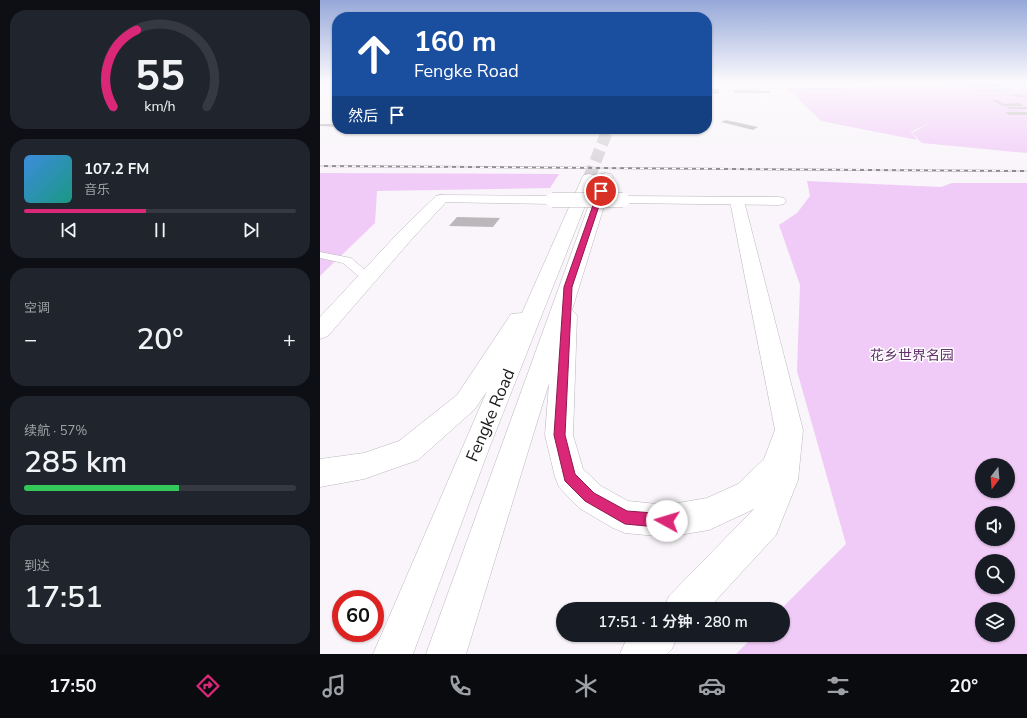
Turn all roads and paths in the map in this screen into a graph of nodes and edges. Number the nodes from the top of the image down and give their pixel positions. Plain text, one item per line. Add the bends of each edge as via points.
1 (597, 178) tunnel mouth
2 (441, 199) joint
3 (779, 201) dead end
4 (737, 202) junction
5 (320, 255) edge
6 (368, 278) junction
7 (556, 286) junction
8 (320, 331) edge
9 (789, 430) junction
10 (320, 473) edge
11 (689, 602) edge
12 (651, 642) edge
13 (393, 654) edge
14 (446, 654) edge
15 (640, 654) edge

1 - 7 main road, Fengke Road
2 - 4 street, bridge
2 - 6 main road
3 - 4 street
4 - 9 main road
5 - 6 street via 346,260
6 - 8 main road
7 - 9 main road via 560,435 570,477 590,497 625,517 667,521 709,514 749,495 775,468
7 - 10 main road via 513,328 466,402 408,451 364,466
7 - 13 main road, Fengke Road via 476,446
7 - 14 main road, Fengke Road
9 - 11 main road via 783,480 764,523
12 - 15 main road

